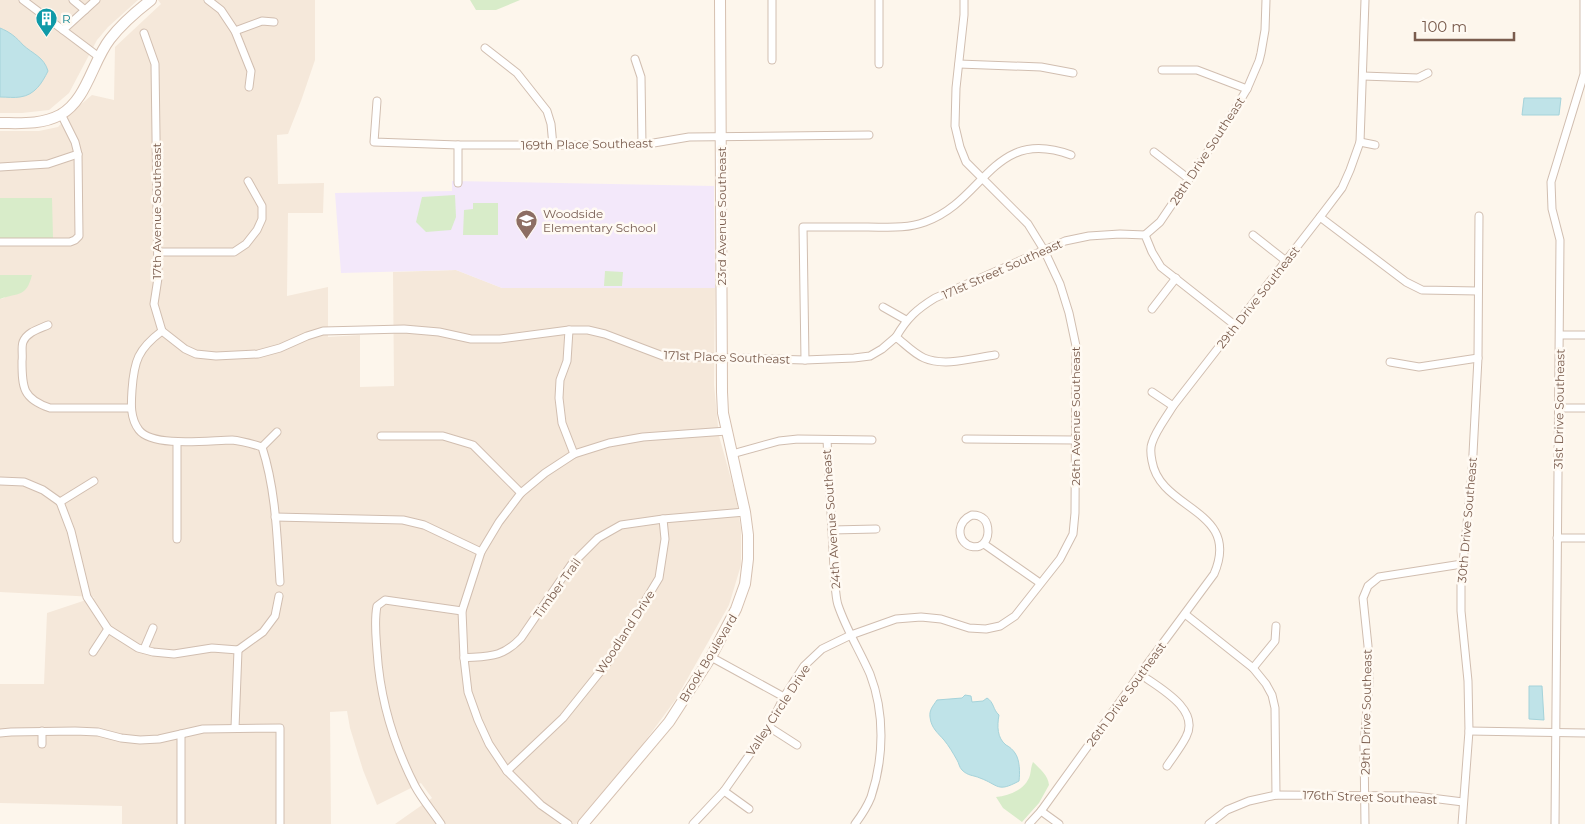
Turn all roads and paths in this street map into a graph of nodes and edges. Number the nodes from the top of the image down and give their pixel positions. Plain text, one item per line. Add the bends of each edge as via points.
1 (23, 0) edge
2 (73, 0) edge
3 (96, 0) edge
4 (151, 0) edge
5 (208, 0) edge
6 (720, 0) edge
7 (772, 0) edge
8 (878, 0) edge
9 (964, 0) edge
10 (1266, 0) edge
11 (1365, 0) edge
12 (1584, 0) edge
13 (85, 10) junction
14 (274, 22) dead end
15 (63, 30) junction
16 (235, 31) junction
17 (144, 33) dead end
18 (485, 48) dead end
19 (99, 57) junction
20 (635, 58) dead end
21 (772, 60) dead end
22 (879, 64) dead end
23 (959, 64) junction
24 (1162, 70) dead end
25 (1073, 73) dead end
26 (1428, 73) dead end
27 (1363, 76) junction
28 (249, 87) dead end
29 (1247, 89) junction
30 (377, 101) dead end
31 (61, 114) junction
32 (0, 124) edge
33 (869, 135) dead end
34 (720, 137) junction
35 (1360, 142) junction
36 (458, 145) junction
37 (642, 145) junction
38 (1375, 145) dead end
39 (553, 146) junction
40 (1154, 152) dead end
41 (78, 154) junction
42 (1071, 155) dead end
43 (0, 167) edge
44 (983, 178) junction
45 (1189, 179) junction
46 (248, 181) dead end
47 (458, 184) dead end
48 (1479, 216) dead end
49 (1320, 217) junction
50 (1253, 235) dead end
51 (1145, 236) junction
52 (0, 242) edge
53 (1044, 250) junction
54 (158, 252) junction
55 (1286, 261) junction
56 (1176, 278) junction
57 (1478, 291) junction
58 (883, 307) dead end
59 (1152, 309) dead end
60 (906, 320) junction
61 (48, 325) dead end
62 (1236, 326) junction
63 (569, 330) junction
64 (162, 331) junction
65 (1560, 335) junction
66 (1585, 335) edge
67 (896, 337) junction
68 (995, 355) dead end
69 (722, 358) junction
70 (1478, 358) junction
71 (805, 360) junction
72 (1390, 362) dead end
73 (1152, 392) dead end
74 (1173, 406) junction
75 (131, 408) junction
76 (1558, 408) junction
77 (1585, 408) edge
78 (727, 431) junction
79 (277, 432) dead end
80 (381, 436) dead end
81 (966, 439) dead end
82 (826, 440) junction
83 (872, 440) dead end
84 (1075, 440) junction
85 (177, 442) junction
86 (262, 447) junction
87 (574, 454) junction
88 (732, 454) junction
89 (0, 481) edge
90 (94, 481) dead end
91 (521, 493) junction
92 (60, 502) junction
93 (745, 512) junction
94 (275, 516) junction
95 (663, 519) junction
96 (876, 528) dead end
97 (832, 530) junction
98 (1557, 538) junction
99 (1585, 538) edge
100 (176, 539) dead end
101 (984, 544) junction
102 (481, 552) junction
103 (1219, 562) joint
104 (1462, 564) junction
105 (280, 582) dead end
106 (1040, 583) junction
107 (279, 596) dead end
108 (462, 611) junction
109 (1185, 614) junction
110 (1000, 626) joint
111 (1276, 626) dead end
112 (108, 628) junction
113 (153, 628) dead end
114 (851, 635) junction
115 (144, 649) junction
116 (238, 650) junction
117 (94, 652) dead end
118 (711, 657) junction
119 (464, 658) junction
120 (1253, 668) junction
121 (1140, 674) junction
122 (784, 697) junction
123 (769, 727) junction
124 (235, 728) junction
125 (42, 731) junction
126 (1470, 731) junction
127 (0, 733) edge
128 (1555, 733) junction
129 (1585, 733) edge
130 (181, 734) junction
131 (42, 744) dead end
132 (797, 745) dead end
133 (1167, 766) dead end
134 (507, 771) junction
135 (724, 791) junction
136 (1276, 795) junction
137 (1364, 796) junction
138 (1463, 802) junction
139 (748, 809) dead end
140 (1041, 811) junction
141 (181, 824) edge
142 (280, 824) edge
143 (441, 824) edge
144 (568, 824) edge
145 (583, 824) edge
146 (693, 824) edge
147 (855, 824) edge
148 (1030, 824) edge
149 (1059, 824) edge
150 (1210, 824) edge
151 (1364, 824) edge
152 (1462, 824) edge
153 (1555, 824) edge

1 - 15 street
2 - 13 street
3 - 13 street
4 - 19 street via 110,39
5 - 16 street
6 - 34 street, 23rd Avenue Southeast
7 - 21 street
8 - 22 street
9 - 23 street, 26th Avenue Southeast
10 - 29 street, 28th Drive Southeast via 1266,30 1259,61
11 - 27 street, 29th Drive Southeast
12 - 65 street, 31st Drive Southeast via 1584,74 1551,182 1552,208 1560,240
13 - 15 street
14 - 16 street via 262,21
15 - 19 street
16 - 28 street via 251,71
17 - 54 street, 17th Avenue Southeast via 155,64
18 - 39 street via 517,72 546,111
19 - 31 street via 72,106
20 - 37 street via 641,77
23 - 25 street via 1041,67
23 - 44 street, 26th Avenue Southeast via 955,126 966,162
24 - 29 street via 1197,70
26 - 27 street via 1418,78
27 - 35 street, 29th Drive Southeast
29 - 45 street, 28th Drive Southeast
30 - 36 street, 169th Place Southeast via 374,142
31 - 32 street via 34,123
31 - 41 street
33 - 34 street, 169th Place Southeast
34 - 37 street, 169th Place Southeast via 689,137
34 - 69 street, 23rd Avenue Southeast
35 - 38 street
35 - 49 street, 29th Drive Southeast via 1342,188
36 - 39 street, 169th Place Southeast
36 - 47 street
37 - 39 street, 169th Place Southeast
40 - 45 street
41 - 43 street via 48,164
41 - 52 street via 80,232 75,240
42 - 44 street via 1056,149 1021,150 1006,157
44 - 53 street, 26th Avenue Southeast via 1028,224
44 - 71 street via 946,212 905,228 803,227
45 - 51 street, 28th Drive Southeast via 1160,222
46 - 54 street via 262,206 262,219 246,244 234,252
48 - 57 street, 30th Drive Southeast
49 - 55 street, 29th Drive Southeast
49 - 57 street via 1406,282 1422,290
50 - 55 street
51 - 53 street, 171st Street Southeast via 1089,236
51 - 56 street via 1161,266
53 - 60 street, 171st Street Southeast via 935,298
53 - 84 street, 26th Avenue Southeast via 1060,284 1076,346
54 - 64 street, 17th Avenue Southeast via 154,304
55 - 62 street, 29th Drive Southeast
56 - 59 street
56 - 62 street
57 - 70 street, 30th Drive Southeast
58 - 60 street
60 - 67 street, 171st Street Southeast
61 - 75 street via 31,332 23,342 22,380 31,399 50,408
62 - 74 street, 29th Drive Southeast
63 - 64 street, 171st Place Southeast via 500,339 471,339 404,329 322,331 258,354 216,356 184,349
63 - 69 street, 171st Place Southeast via 605,334 663,356
63 - 87 street via 567,361 560,380 559,398 562,423
64 - 75 street via 148,341 136,359
65 - 66 street
65 - 76 street, 31st Drive Southeast
67 - 68 street via 913,352 936,361
67 - 71 street, 171st Place Southeast via 870,356
69 - 71 street, 171st Place Southeast
69 - 78 street, 23rd Avenue Southeast via 723,412
70 - 72 street via 1419,367
70 - 104 street, 30th Drive Southeast via 1472,473
73 - 74 street
74 - 103 street, 29th Drive Southeast via 1151,444 1153,469 1173,494 1215,530
75 - 85 street via 140,432
76 - 77 street
76 - 98 street, 31st Drive Southeast
78 - 87 street via 643,437
78 - 88 street, Brook Boulevard
79 - 86 street
80 - 91 street via 443,436 473,445
81 - 84 street
82 - 83 street
82 - 88 street via 779,441
82 - 97 street, 24th Avenue Southeast
84 - 106 street, 26th Avenue Southeast via 1076,513 1073,534 1060,558
85 - 86 street via 234,440
85 - 100 street
86 - 94 street
87 - 91 street
88 - 93 street, Brook Boulevard
89 - 92 street via 24,482
90 - 92 street
91 - 102 street via 498,522
92 - 112 street via 71,531 87,596
93 - 95 street, Timber Trail
93 - 118 street, Brook Boulevard via 748,535 745,584
94 - 102 street via 403,520 424,525
94 - 105 street
95 - 119 street, Timber Trail via 621,525 598,538 570,565 512,647 498,654
95 - 134 street, Woodland Drive via 665,539 659,578 608,662 563,718
96 - 97 street
97 - 114 street, 24th Avenue Southeast via 838,604
98 - 99 street
98 - 128 street, 31st Drive Southeast
101 - 101 street via 988,536 986,520 977,515 962,521 960,528 965,544 974,547
101 - 106 street
102 - 108 street
103 - 109 street, 26th Drive Southeast
104 - 126 street, 30th Drive Southeast
104 - 137 street, 29th Drive Southeast via 1379,578 1368,586 1363,598 1369,682
106 - 110 street, 26th Avenue Southeast via 1015,616
107 - 116 street via 275,616 263,632
108 - 119 street
108 - 143 street via 385,600 377,606 374,618 378,675 385,712 416,788
109 - 120 street
109 - 121 street, 26th Drive Southeast
110 - 114 street, Valley Circle Drive via 969,628 941,619 896,618
111 - 120 street via 1276,641
112 - 115 street
112 - 117 street
113 - 115 street
114 - 122 street, Valley Circle Drive via 822,649 804,666
114 - 147 street, 24th Avenue Southeast via 879,701 881,746 870,798
115 - 116 street via 174,654 212,648
116 - 124 street
118 - 122 street
118 - 145 street, Brook Boulevard via 669,722
119 - 134 street via 468,692 478,720
120 - 136 street via 1266,684 1275,708
121 - 133 street via 1179,702 1186,713 1187,735
121 - 140 street, 26th Drive Southeast
122 - 123 street, Valley Circle Drive
123 - 132 street
123 - 135 street, Valley Circle Drive
124 - 130 street via 203,729
124 - 142 street via 280,728
125 - 127 street
125 - 130 street via 98,732 140,740
125 - 131 street
126 - 128 street
126 - 138 street, 30th Drive Southeast
128 - 129 street
128 - 153 street, 31st Drive Southeast
130 - 141 street
134 - 144 street via 541,805
135 - 139 street
135 - 146 street, Valley Circle Drive
136 - 137 street, 176th Street Southeast
136 - 150 street, 176th Street Southeast via 1227,810
137 - 138 street, 176th Street Southeast via 1415,796
137 - 151 street, 29th Drive Southeast
138 - 152 street, 30th Drive Southeast
140 - 148 street, 26th Drive Southeast
140 - 149 street

